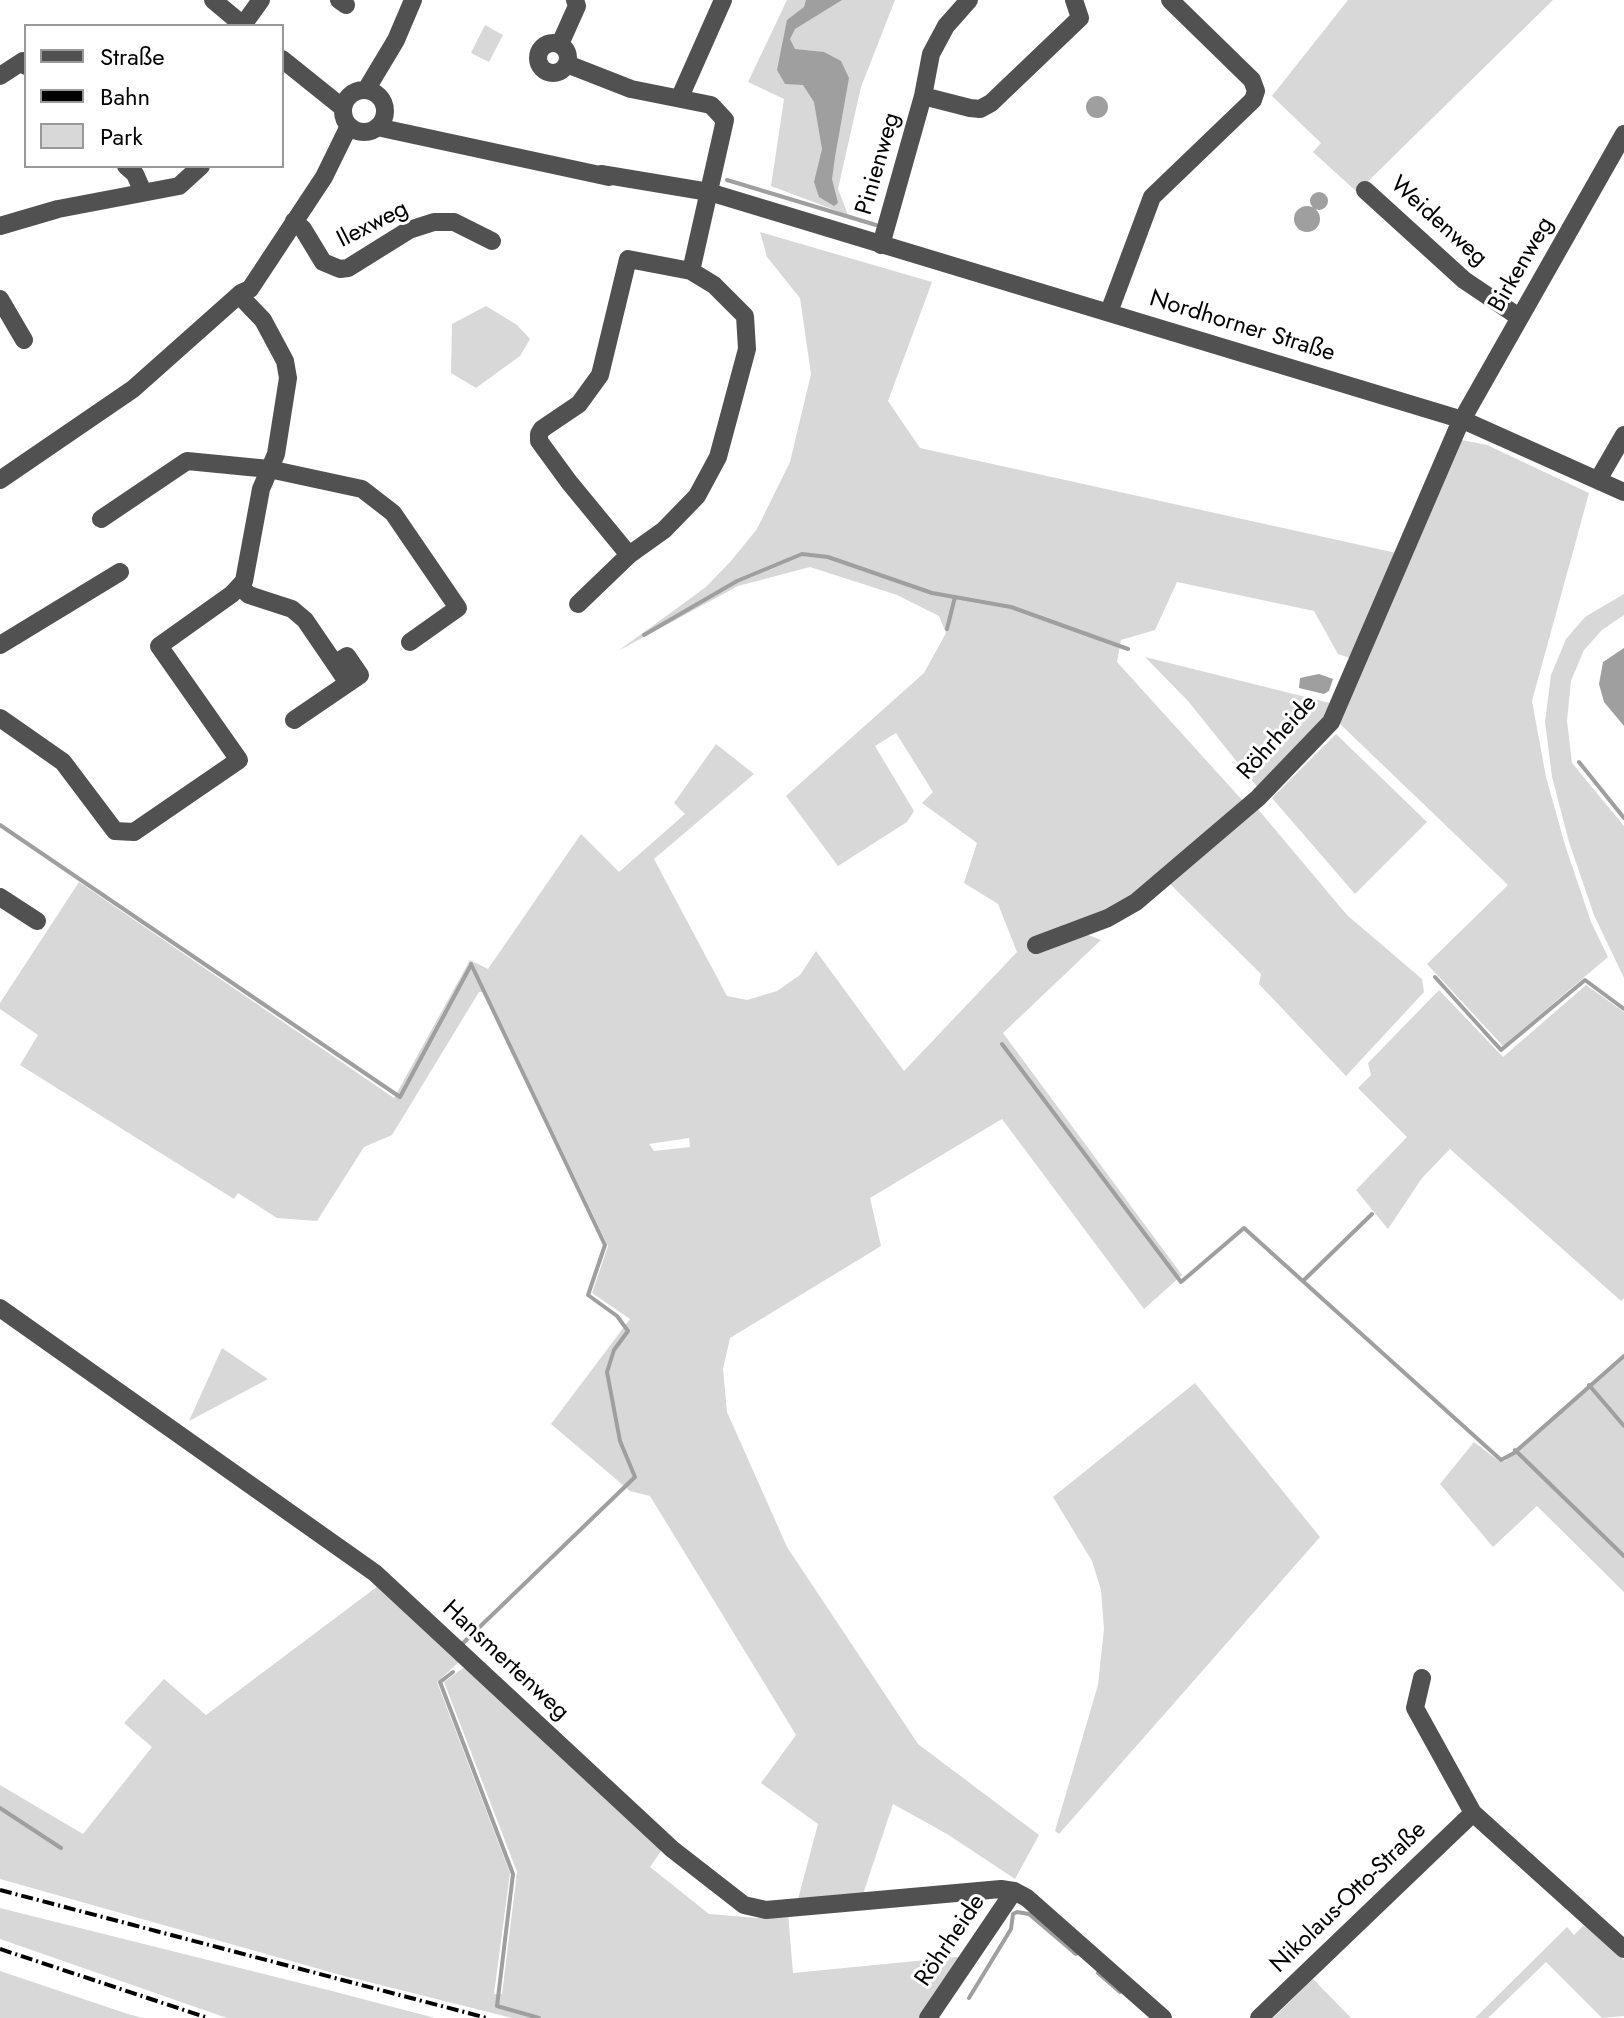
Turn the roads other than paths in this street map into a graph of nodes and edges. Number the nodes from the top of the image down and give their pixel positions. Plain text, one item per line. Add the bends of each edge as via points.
1 (213, 0) edge
2 (261, 0) edge
3 (413, 0) edge
4 (575, 0) edge
5 (723, 0) edge
6 (969, 0) edge
7 (1074, 0) edge
8 (1170, 0) edge
9 (241, 24) edge
10 (244, 24) edge
11 (560, 44) junction
12 (284, 61) edge
13 (24, 63) edge
14 (567, 64) junction
15 (0, 76) edge
16 (923, 96) junction
17 (680, 97) junction
18 (364, 111) junction
19 (1624, 134) edge
20 (128, 168) edge
21 (199, 168) edge
22 (1365, 190) dead end
23 (143, 192) junction
24 (708, 198) junction
25 (294, 221) junction
26 (0, 226) edge
27 (492, 241) dead end
28 (881, 245) junction
29 (691, 271) junction
30 (240, 294) junction
31 (0, 299) edge
32 (1109, 312) junction
33 (1519, 317) junction
34 (24, 340) dead end
35 (1463, 420) junction
36 (1624, 435) edge
37 (269, 469) junction
38 (0, 480) edge
39 (1598, 480) junction
40 (1624, 492) edge
41 (101, 519) dead end
42 (629, 555) junction
43 (120, 572) dead end
44 (240, 587) junction
45 (578, 604) dead end
46 (410, 642) dead end
47 (0, 645) edge
48 (0, 718) edge
49 (294, 720) dead end
50 (0, 897) edge
51 (37, 921) dead end
52 (1036, 945) dead end
53 (0, 1308) edge
54 (1422, 1678) dead end
55 (1473, 1813) junction
56 (1014, 1891) junction
57 (1624, 1949) edge
58 (928, 2018) edge
59 (1163, 2018) edge
60 (1259, 2018) edge

1 - 9 street
2 - 10 street
3 - 18 street via 391,68
4 - 11 street
5 - 17 street
6 - 16 street, Pinienweg via 937,39
7 - 16 street, Pinienweg via 1080,18 991,103 970,108
8 - 32 street via 1252,80 1256,91 1253,100 1152,197
11 - 14 street via 567,51
11 - 14 street via 545,44 538,62 553,73
12 - 18 street, Nordhorner Straße
13 - 15 street
14 - 17 street via 631,89
16 - 28 street, Pinienweg
17 - 24 street via 711,105 725,120
18 - 24 street, Nordhorner Straße via 431,138
18 - 25 street
19 - 33 street, Birkenweg
20 - 23 street
21 - 23 street via 179,186
22 - 33 street, Weidenweg via 1464,280
23 - 26 street
24 - 28 street, Nordhorner Straße via 788,226
24 - 29 street
25 - 27 street, Ilexweg via 323,262 340,269 409,230 434,222 454,222
25 - 30 street
28 - 32 street, Nordhorner Straße
29 - 42 street via 739,307 747,325 747,349 718,457 704,485 672,522
29 - 42 street via 628,259 600,375 579,404 539,434 569,482
30 - 37 street via 263,320 288,378
30 - 38 street via 133,389
31 - 34 street
32 - 35 street, Nordhorner Straße
33 - 35 street, Birkenweg
35 - 39 street, Nordhorner Straße
35 - 52 street, Röhrheide via 1331,722 1258,798 1136,902
36 - 39 street
37 - 41 street via 187,461
37 - 44 street
37 - 46 street via 362,489 393,513 458,608
39 - 40 street, Nordhorner Straße
42 - 45 street
43 - 47 street
44 - 48 street via 159,646 239,760 134,832 115,831 63,762
44 - 49 street via 305,620 348,683
50 - 51 street
53 - 56 street, Hansmertenweg via 375,1573 672,1849 744,1905 766,1910
54 - 55 street via 1415,1708
55 - 57 street
55 - 60 street, Nikolaus-Otto-Straße
56 - 58 street, Röhrheide
56 - 59 street

